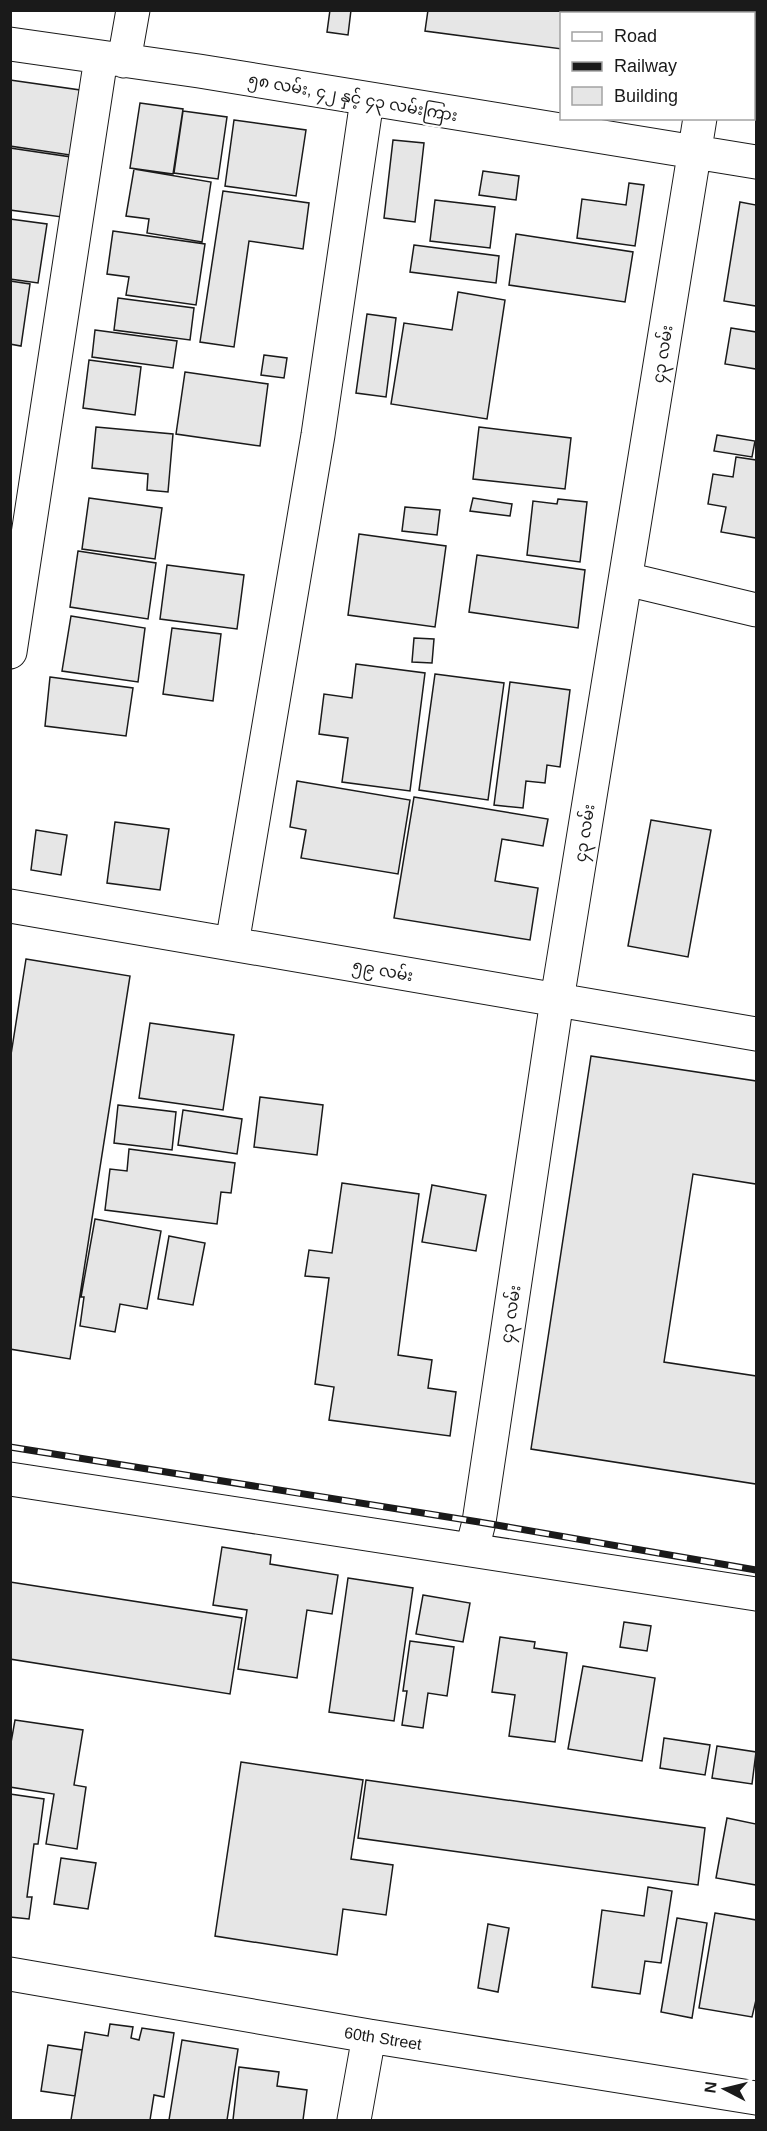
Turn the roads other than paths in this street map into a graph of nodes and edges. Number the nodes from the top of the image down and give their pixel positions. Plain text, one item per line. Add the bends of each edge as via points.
1 (133, 10) edge
2 (10, 44) edge
3 (112, 60) junction
4 (367, 100) junction
5 (700, 120) edge
6 (695, 153) junction
7 (756, 162) edge
8 (626, 579) junction
9 (756, 610) edge
10 (10, 652) edge
11 (10, 906) edge
12 (232, 944) junction
13 (557, 1000) junction
14 (756, 1034) edge
15 (10, 1479) edge
16 (472, 1549) junction
17 (756, 1594) edge
18 (10, 1974) edge
19 (369, 2036) junction
20 (756, 2098) edge
21 (354, 2121) edge

1 - 3 street
2 - 3 street, ၅၈ လမ်း, ၄၂ နှင့် ၄၃ လမ်းကြား
3 - 4 street, ၅၈ လမ်း, ၄၂ နှင့် ၄၃ လမ်းကြား
3 - 10 street
4 - 6 street, ၅၈ လမ်း, ၄၂ နှင့် ၄၃ လမ်းကြား
4 - 12 street via 318,435
5 - 6 street, ၄၃ လမ်း
6 - 7 street, ၅၈ လမ်း, ၄၂ နှင့် ၄၃ လမ်းကြား
6 - 8 street, ၄၃ လမ်း
8 - 9 street
8 - 13 street, ၄၃ လမ်း
11 - 12 street, ၅၉ လမ်း
12 - 13 street, ၅၉ လမ်း
13 - 14 street, ၅၉ လမ်း
13 - 16 street, ၄၃ လမ်း
15 - 16 street
16 - 17 street
18 - 19 street, 60th Street
19 - 20 street, 60th Street
19 - 21 street

